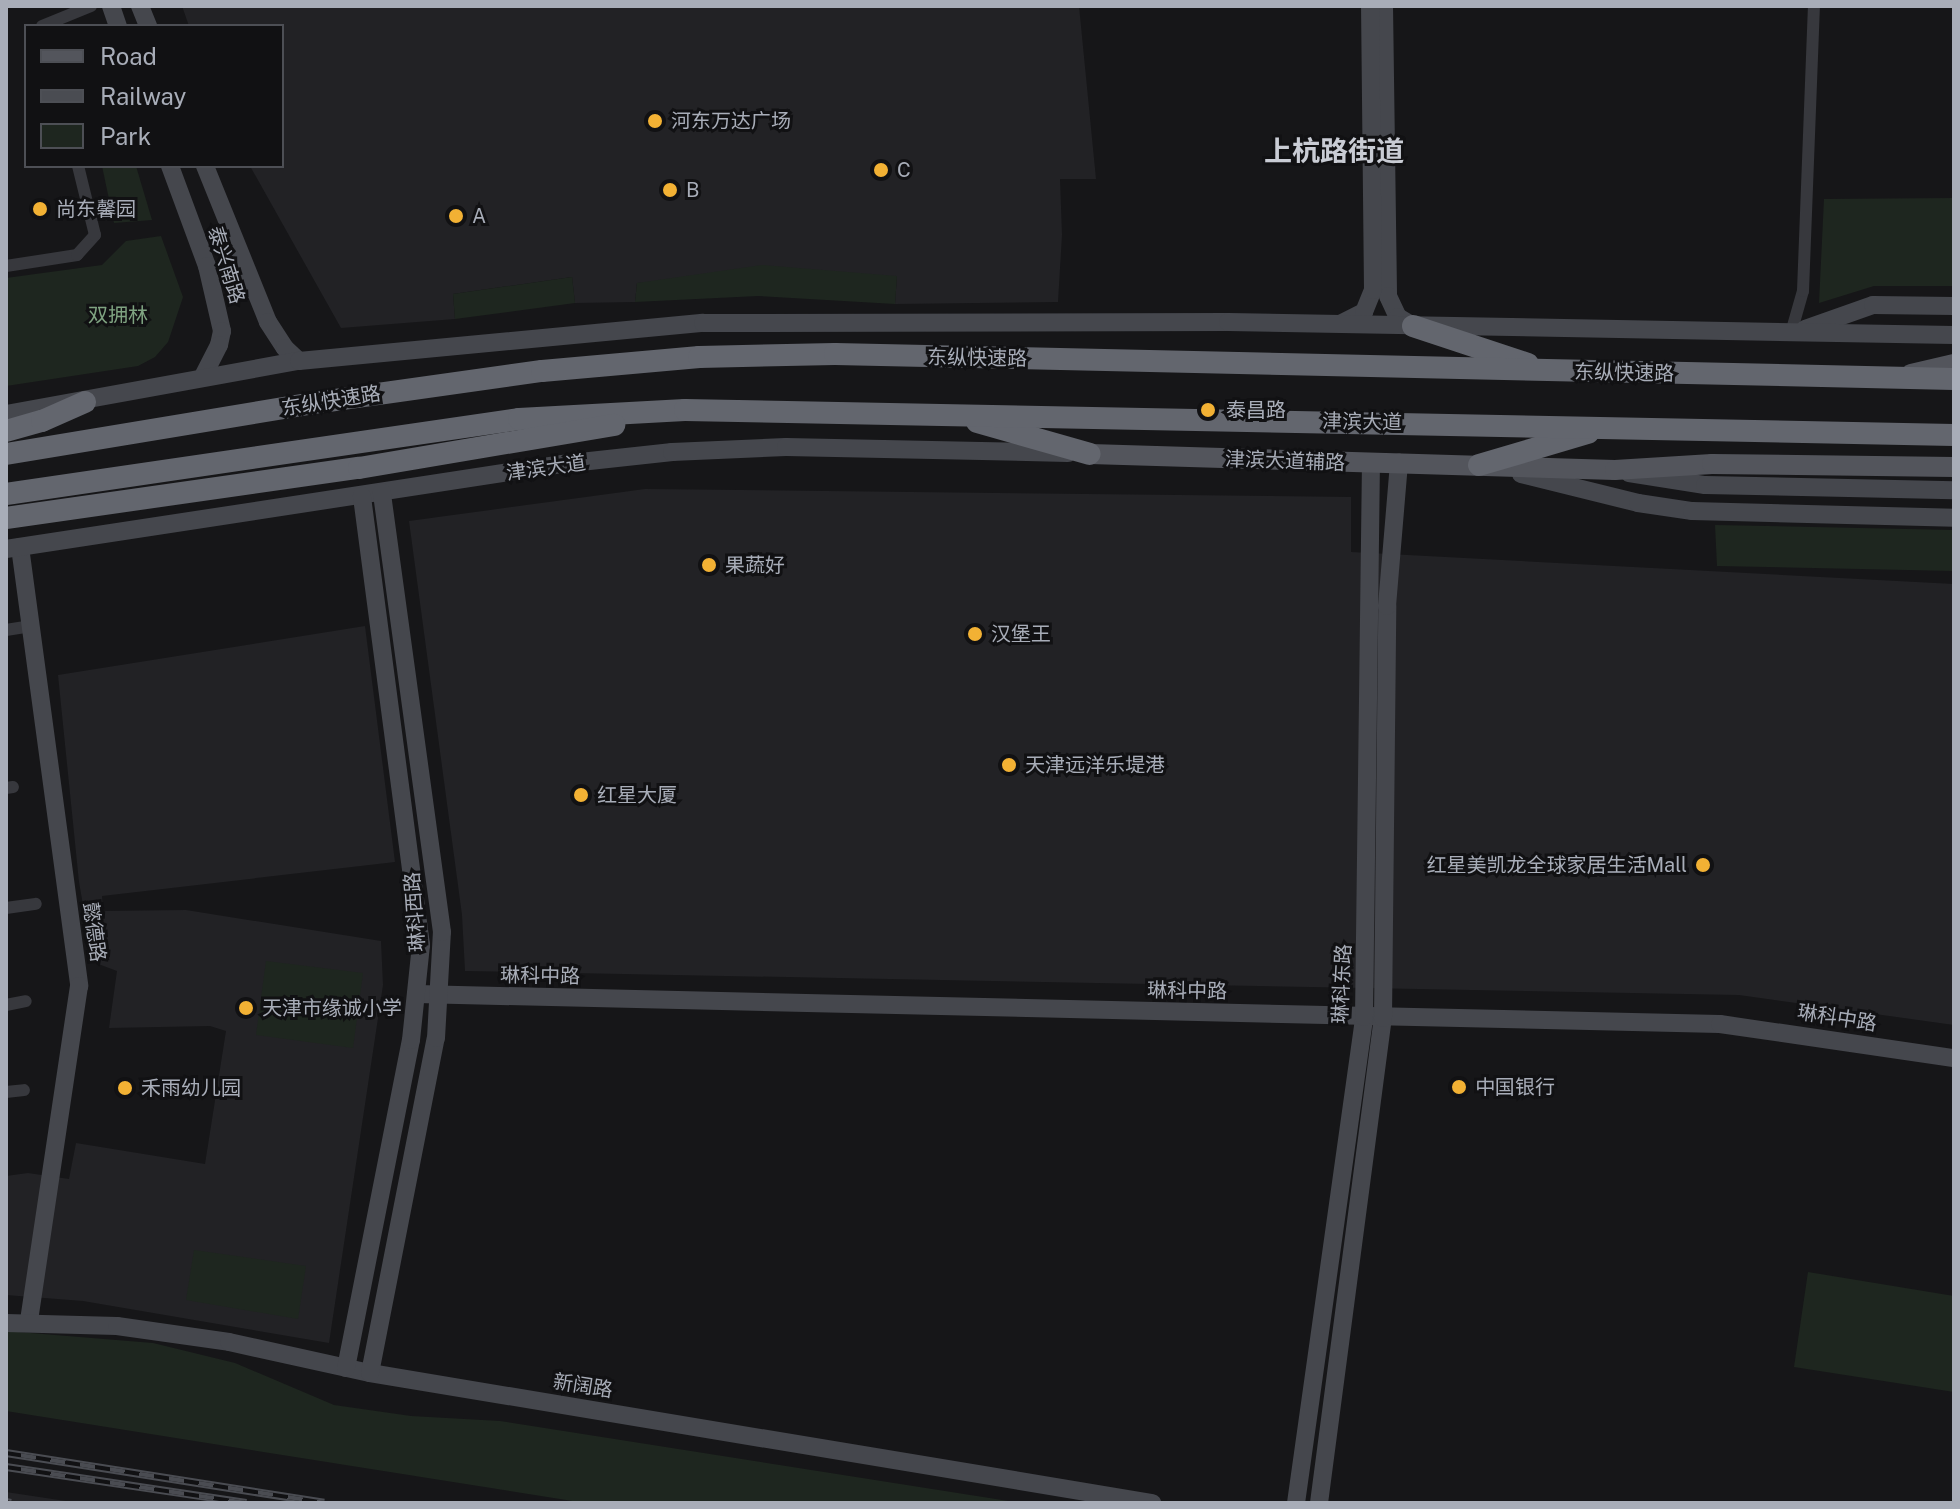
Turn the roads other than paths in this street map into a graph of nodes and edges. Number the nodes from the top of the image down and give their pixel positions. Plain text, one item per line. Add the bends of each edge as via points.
1 (91, 6) edge
2 (1370, 6) edge
3 (1384, 6) edge
4 (1814, 6) edge
5 (47, 24) edge
6 (78, 168) edge
7 (171, 168) edge
8 (206, 168) edge
9 (6, 266) edge
10 (1954, 306) edge
11 (1330, 326) junction
12 (1413, 326) junction
13 (1791, 333) junction
14 (1954, 335) edge
15 (299, 361) junction
16 (1954, 364) edge
17 (1552, 372) junction
18 (203, 376) junction
19 (1892, 378) junction
20 (1954, 379) edge
21 (85, 402) junction
22 (685, 410) junction
23 (6, 414) edge
24 (945, 414) junction
25 (1608, 427) junction
26 (6, 431) edge
27 (1954, 435) edge
28 (6, 454) edge
29 (1090, 454) junction
30 (1371, 463) junction
31 (1399, 463) junction
32 (1479, 465) junction
33 (1954, 467) edge
34 (1615, 470) junction
35 (1954, 490) edge
36 (382, 492) junction
37 (6, 494) edge
38 (362, 496) junction
39 (6, 518) edge
40 (1954, 518) edge
41 (13, 548) edge
42 (30, 626) junction
43 (6, 630) edge
44 (36, 904) dead end
45 (6, 908) edge
46 (418, 990) junction
47 (438, 990) junction
48 (26, 1001) dead end
49 (6, 1005) edge
50 (1364, 1013) junction
51 (1383, 1013) junction
52 (1954, 1049) edge
53 (1954, 1058) edge
54 (24, 1090) dead end
55 (6, 1092) edge
56 (29, 1321) junction
57 (6, 1323) edge
58 (346, 1368) junction
59 (370, 1373) junction
60 (1152, 1503) edge
61 (1296, 1503) edge
62 (1319, 1503) edge

1 - 5 street
2 - 11 street via 1373,290 1364,312
3 - 12 street via 1388,296 1398,317
4 - 13 street via 1803,291
6 - 9 street via 95,235 77,255
7 - 18 street, 泰兴南路 via 207,266 222,331
8 - 15 street, 泰兴南路 via 268,322
10 - 13 street via 1873,305
11 - 12 street
11 - 15 street via 950,320 703,323
12 - 13 street
12 - 17 highway
13 - 14 street
15 - 18 street
16 - 19 main road
17 - 19 highway, 东纵快速路
17 - 28 highway, 东纵快速路 via 835,354 699,357 495,377
18 - 21 street
19 - 20 highway, 东纵快速路
21 - 23 street
21 - 26 highway
22 - 24 highway, 津滨大道
22 - 37 highway via 519,419
22 - 39 highway via 548,439
24 - 25 highway, 津滨大道
24 - 29 highway
25 - 27 highway
25 - 32 highway
29 - 30 main road, 津滨大道辅路
29 - 36 street, 津滨大道 via 786,447 672,452
30 - 31 main road, 津滨大道辅路
30 - 50 street, 琳科东路
31 - 32 main road, 津滨大道辅路
31 - 51 street, 琳科东路 via 1387,606
32 - 34 main road, 津滨大道辅路
32 - 40 street via 1692,511
33 - 34 main road, 津滨大道辅路 via 1712,464
34 - 35 street via 1705,485
36 - 38 street, 津滨大道
36 - 47 street, 琳科西路 via 442,932
38 - 41 street, 津滨大道
38 - 46 street, 琳科西路 via 417,899
41 - 42 street, 懿德路
42 - 43 street
42 - 56 street, 懿德路 via 79,986
44 - 45 street
46 - 47 street, 琳科中路
46 - 58 street, 琳科西路
47 - 50 street, 琳科中路
47 - 59 street, 琳科西路 via 436,1038
48 - 49 street
50 - 51 street, 琳科中路
50 - 61 street, 琳科东路
51 - 52 street, 琳科中路 via 1716,1016
51 - 53 street, 琳科中路 via 1720,1024
51 - 62 street, 琳科东路
54 - 55 street
56 - 57 street, 新阔路
56 - 58 street, 新阔路 via 117,1326 229,1342
58 - 59 street, 新阔路
59 - 60 street, 新阔路

